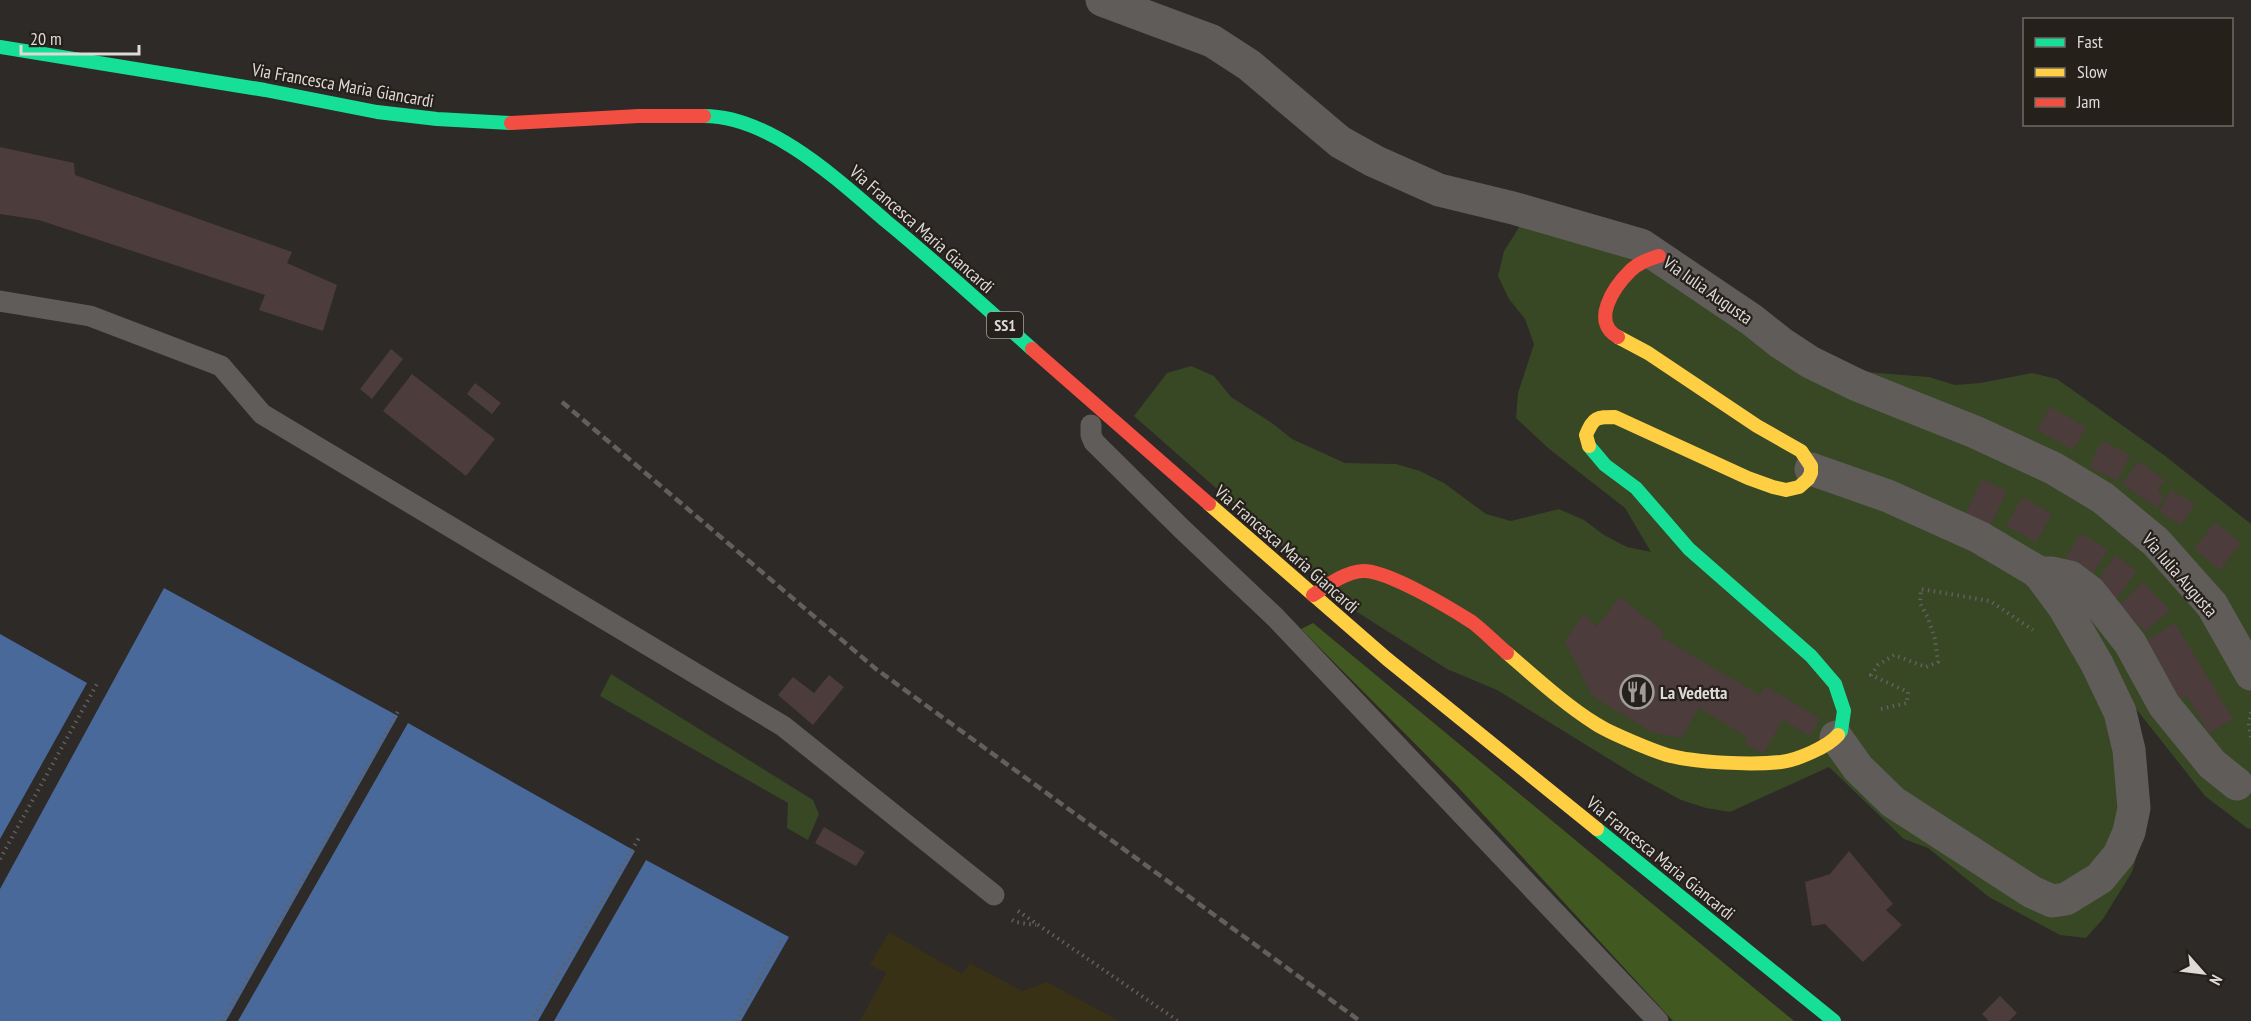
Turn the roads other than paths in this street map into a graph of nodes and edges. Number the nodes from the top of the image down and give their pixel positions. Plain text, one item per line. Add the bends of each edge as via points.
1 (1102, 0) edge
2 (0, 47) edge
3 (1659, 256) junction
4 (0, 301) edge
5 (1095, 417) junction
6 (1811, 469) junction
7 (2038, 573) junction
8 (1313, 596) junction
9 (2251, 674) edge
10 (1836, 737) junction
11 (2237, 784) dead end
12 (994, 895) road end
13 (1658, 1021) edge
14 (1834, 1021) edge

1 - 3 street, Via Iulia Augusta via 1212,41 1249,64 1340,142 1439,190 1631,242
2 - 5 main road, Via Francesca Maria Giancardi / SS1 via 437,119 510,123 711,116 741,123 774,136 820,165 926,254
3 - 6 main road via 1630,271 1606,304 1605,323 1609,332 1801,451
3 - 9 street, Via Iulia Augusta via 1810,362 2053,468 2103,498 2156,542 2212,605
4 - 12 lane via 90,316 221,366 262,414 783,726
5 - 8 main road, Via Francesca Maria Giancardi / SS1
5 - 13 lane via 1091,435 1094,442 1275,617
6 - 7 street via 1888,496 1979,537
6 - 10 main road via 1808,479 1786,490 1748,478 1615,417 1599,417 1586,435 1590,448 1605,465 1636,488 1689,549 1811,656 1835,684 1844,711 1841,731
7 - 10 street via 2064,607 2097,664 2120,712 2129,750 2134,808 2129,832 2119,855 2100,878 2066,899 2052,901 2032,892 1893,802 1858,768
7 - 11 street via 2070,577 2090,592 2130,644 2164,705 2212,764
8 - 10 main road via 1336,580 1357,572 1366,571 1403,583 1473,623 1597,725 1668,755 1718,762 1783,762 1813,752
8 - 14 main road, Via Francesca Maria Giancardi / SS1

